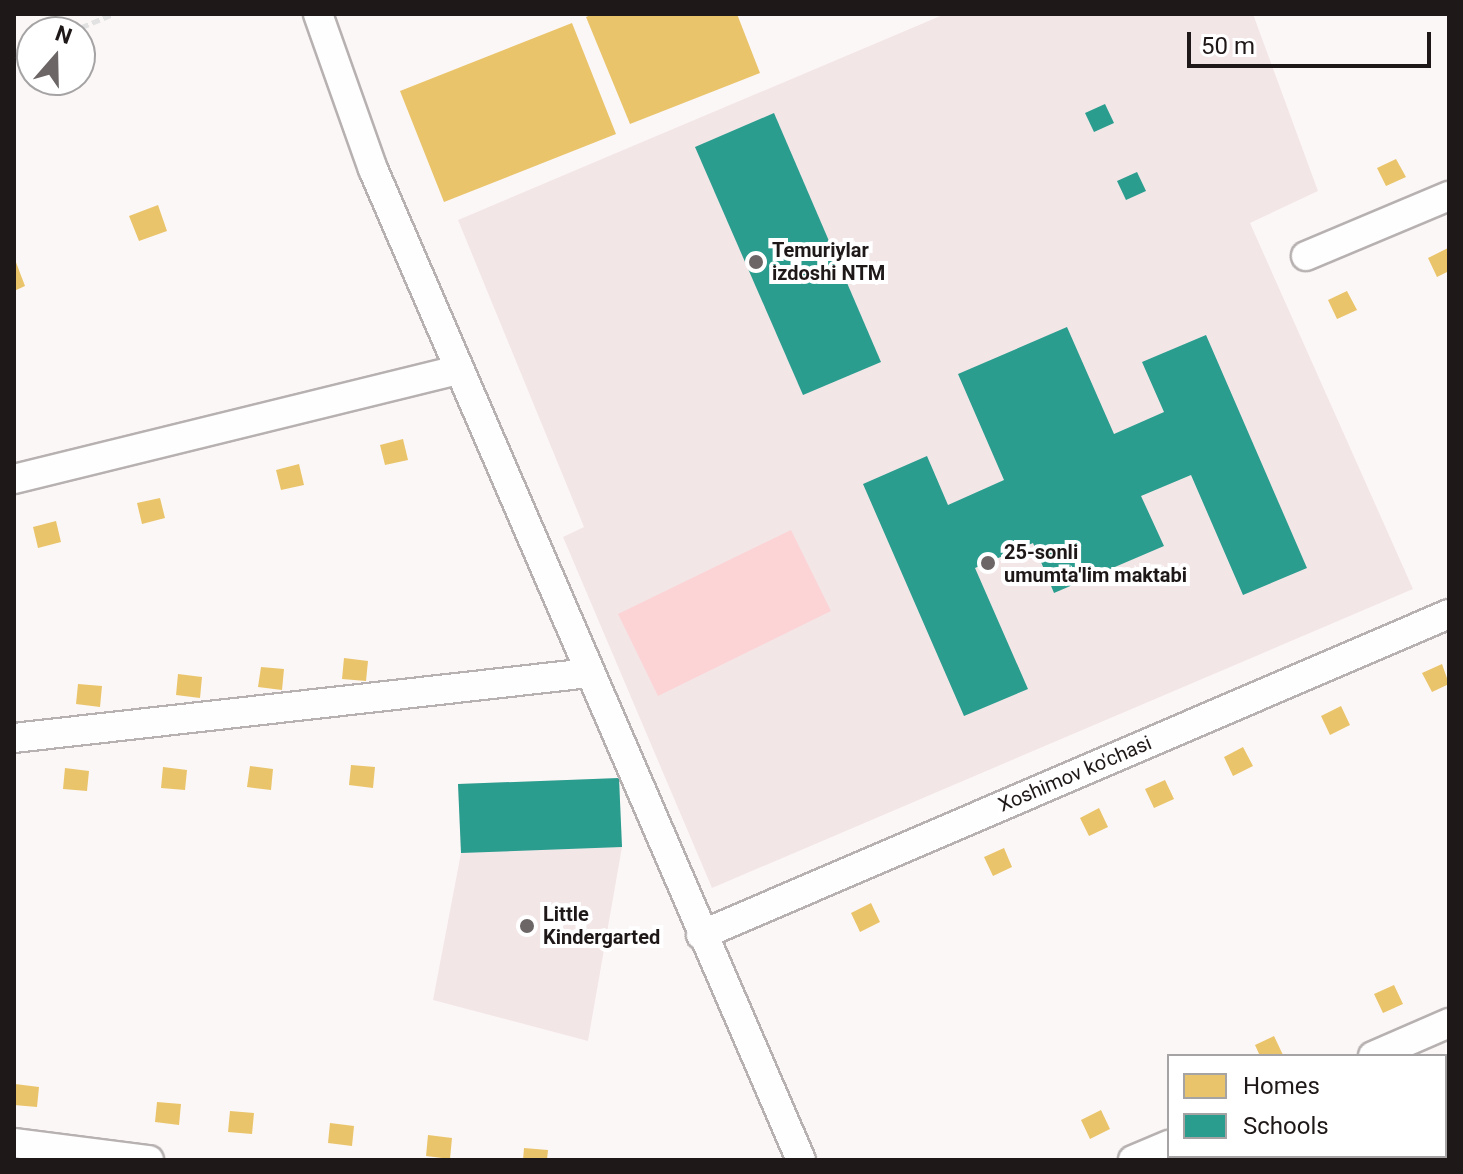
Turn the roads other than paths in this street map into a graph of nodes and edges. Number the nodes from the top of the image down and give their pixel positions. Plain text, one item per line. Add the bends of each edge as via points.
1 (318, 14) edge
2 (1449, 196) edge
3 (1306, 256) dead end
4 (459, 370) junction
5 (14, 479) edge
6 (1449, 614) edge
7 (589, 673) junction
8 (14, 738) edge
9 (701, 935) junction
10 (1449, 1023) edge
11 (1378, 1054) edge
12 (14, 1143) edge
13 (1167, 1146) edge
14 (149, 1160) edge
15 (801, 1160) edge
16 (1133, 1160) edge

1 - 4 street via 373,169
2 - 3 street
4 - 5 street
4 - 7 street
6 - 9 street, Xoshimov ko'chasi
7 - 8 street
7 - 9 street
9 - 15 street
10 - 11 street
12 - 14 street
13 - 16 street

